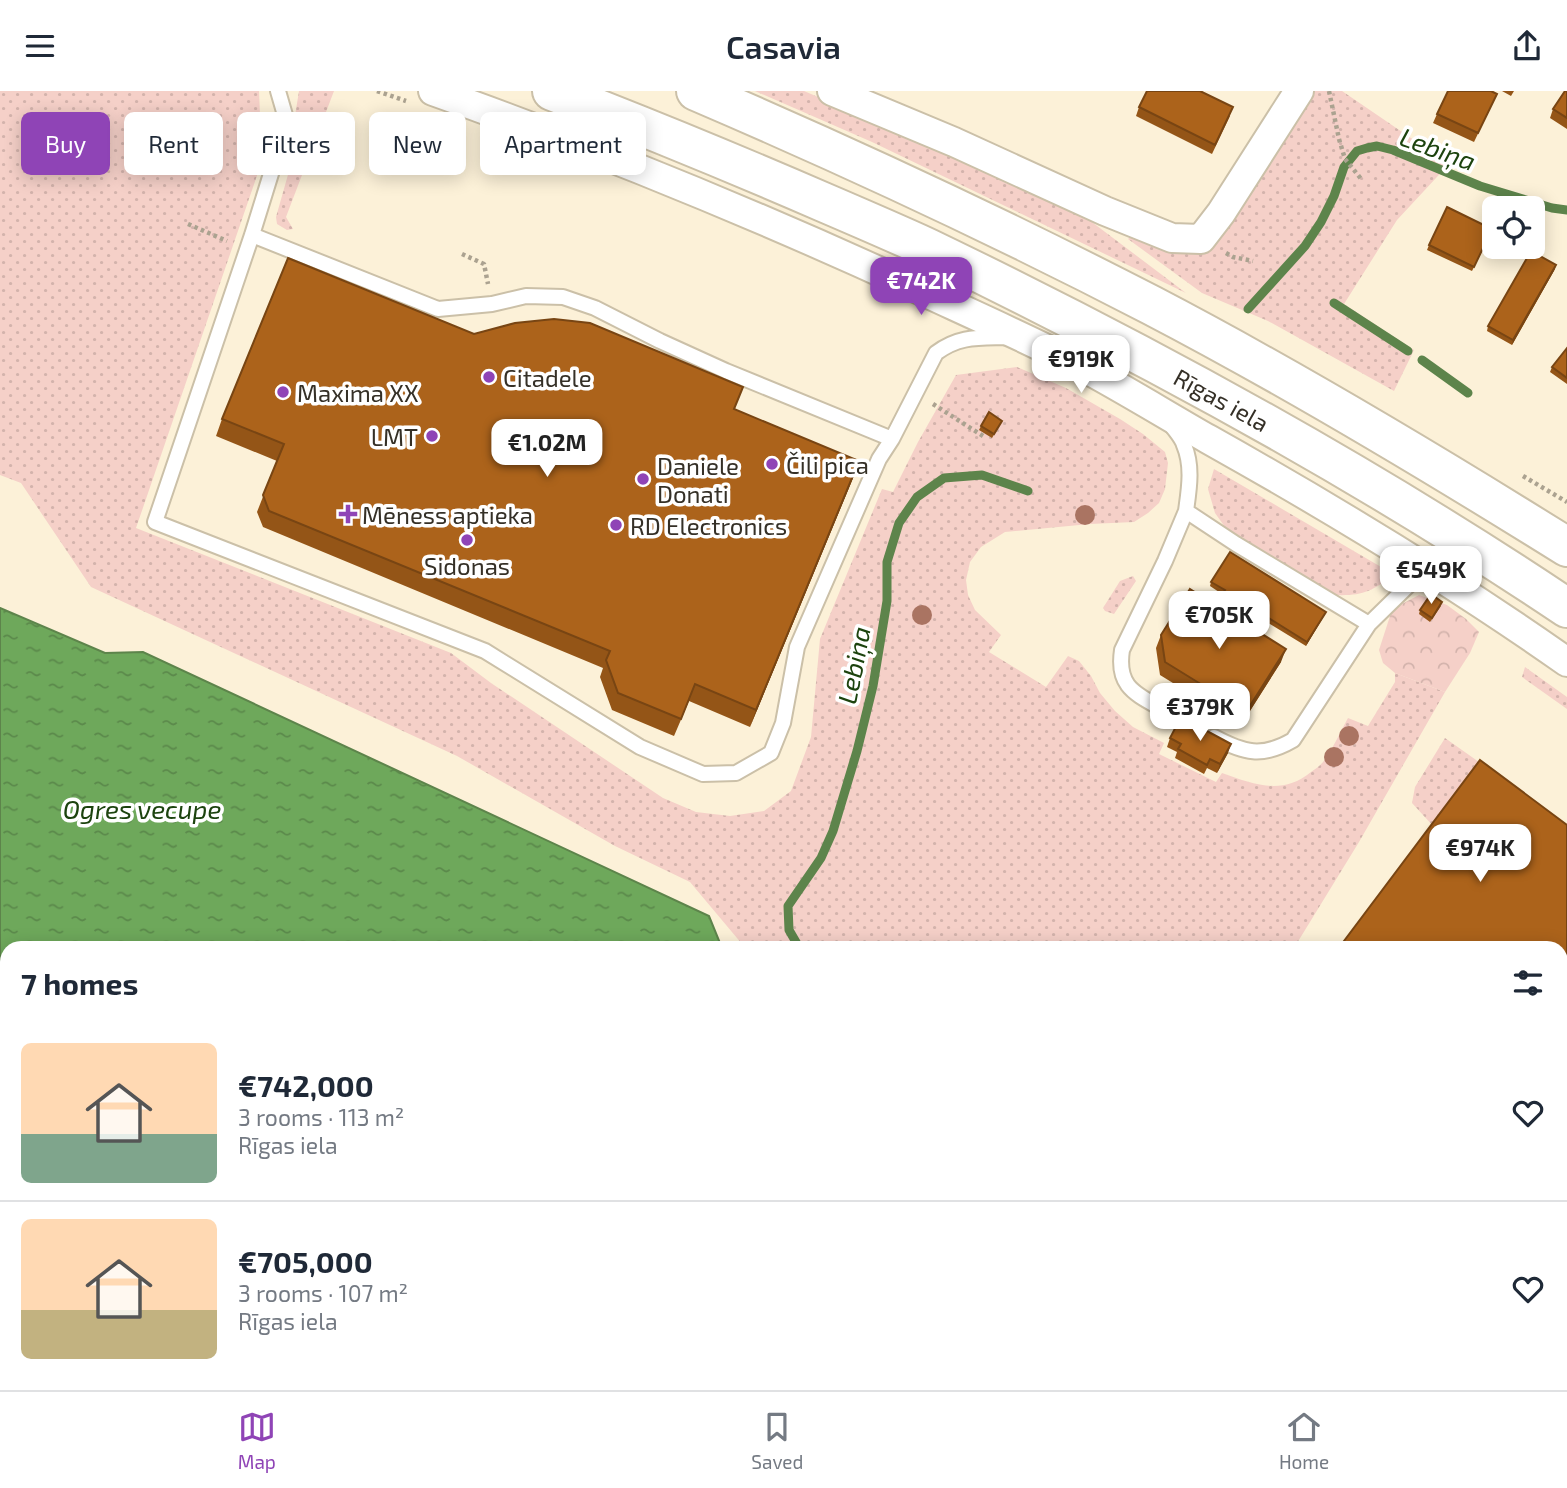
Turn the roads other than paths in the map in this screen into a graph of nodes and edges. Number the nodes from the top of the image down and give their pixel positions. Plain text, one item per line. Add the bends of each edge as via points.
1 (278, 91) edge
2 (433, 91) edge
3 (552, 91) edge
4 (696, 91) edge
5 (832, 91) edge
6 (1299, 91) edge
7 (252, 235) junction
8 (1022, 337) junction
9 (1162, 413) junction
10 (892, 439) junction
11 (1186, 511) junction
12 (1567, 547) edge
13 (1433, 572) junction
14 (1567, 608) edge
15 (1369, 624) junction
16 (1567, 662) edge

1 - 7 lane via 287,122
2 - 8 street via 677,183
3 - 14 highway, Rīgas iela via 926,247 1118,342 1310,449
4 - 12 highway, Rīgas iela via 947,204 1152,306 1332,405
5 - 6 street via 1172,238 1201,239
7 - 10 lane via 438,309 526,296 563,297
7 - 10 lane via 155,522 485,652 640,747 703,773 736,772 771,753 783,723 797,647 879,459
8 - 9 street
8 - 10 lane via 965,338 947,344 936,353
9 - 11 lane via 1184,443 1190,480
9 - 13 street
11 - 15 lane
11 - 15 lane via 1122,650 1122,673 1135,694 1234,748 1279,748 1293,740
13 - 15 lane via 1415,579
13 - 16 street

